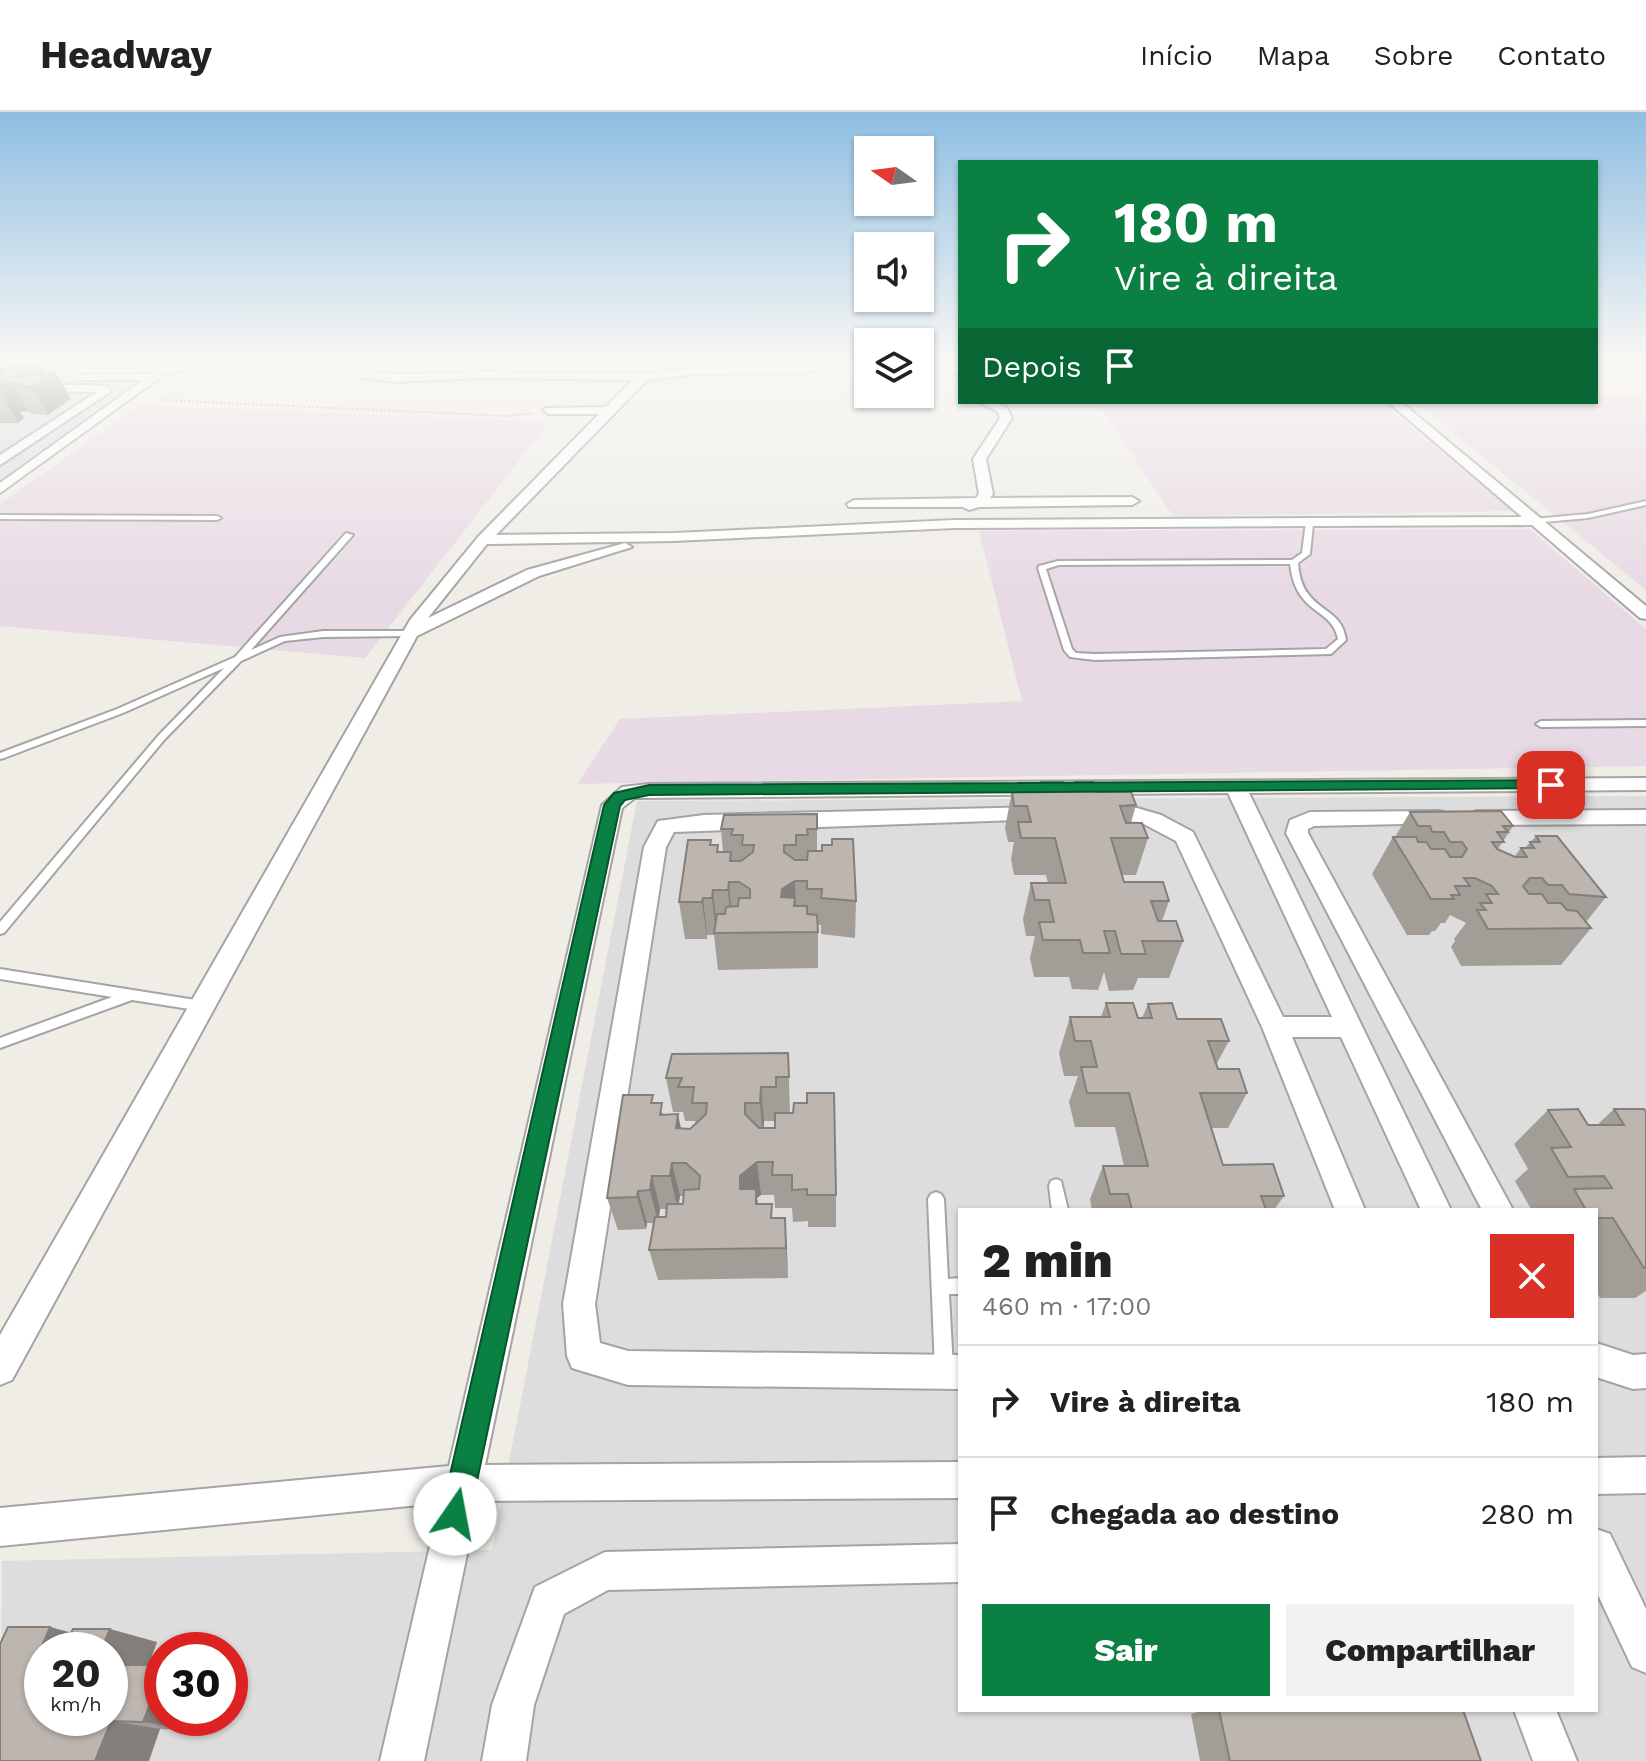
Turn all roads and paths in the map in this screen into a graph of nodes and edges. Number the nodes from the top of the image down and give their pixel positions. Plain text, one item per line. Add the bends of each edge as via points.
1 (39, 435) edge
2 (75, 435) edge
3 (586, 435) edge
4 (998, 435) edge
5 (1432, 435) edge
6 (0, 461) edge
7 (0, 489) edge
8 (1132, 501) dead end
9 (975, 503) junction
10 (1646, 503) edge
11 (854, 504) dead end
12 (0, 517) edge
13 (217, 518) dead end
14 (1533, 521) junction
15 (954, 524) junction
16 (1309, 524) junction
17 (349, 535) dead end
18 (674, 537) junction
19 (483, 540) junction
20 (1294, 562) junction
21 (1646, 614) edge
22 (409, 634) junction
23 (241, 656) junction
24 (1646, 723) edge
25 (1541, 724) dead end
26 (0, 756) edge
27 (1646, 784) edge
28 (1236, 787) junction
29 (1646, 817) edge
30 (0, 930) edge
31 (0, 974) edge
32 (132, 995) junction
33 (202, 1006) junction
34 (1275, 1027) junction
35 (1349, 1027) junction
36 (0, 1043) edge
37 (1056, 1186) dead end
38 (936, 1199) dead end
39 (1060, 1208) edge
40 (1349, 1208) edge
41 (1435, 1208) edge
42 (1497, 1208) edge
43 (958, 1286) edge
44 (940, 1287) junction
45 (1598, 1361) edge
46 (0, 1368) edge
47 (1646, 1371) edge
48 (952, 1372) edge
49 (1646, 1475) edge
50 (1598, 1476) edge
51 (958, 1480) edge
52 (462, 1483) junction
53 (0, 1527) edge
54 (1598, 1552) edge
55 (958, 1563) edge
56 (1646, 1653) edge
57 (1536, 1712) edge
58 (402, 1761) edge
59 (504, 1761) edge
60 (1555, 1761) edge

1 - 6 street
2 - 7 street
3 - 19 street
4 - 9 street via 980,454 976,467 986,494
5 - 14 street
8 - 9 street
9 - 11 street
9 - 15 street via 962,509
10 - 14 lane
12 - 13 lane
14 - 16 street
14 - 21 street
15 - 16 street
15 - 18 street
16 - 20 lane via 1306,554
17 - 23 lane
18 - 19 street
18 - 22 street via 533,573
19 - 22 street
20 - 20 lane via 1058,563 1042,568 1073,655 1328,652 1342,640 1342,631 1304,595
22 - 23 lane via 283,639
22 - 33 street
23 - 26 lane via 120,711
23 - 30 lane via 161,738
24 - 25 lane
27 - 28 street
28 - 35 street
28 - 52 street via 649,790 620,797 612,805
29 - 42 street via 1310,819 1298,825 1297,833
31 - 32 lane
32 - 33 lane
32 - 36 lane
33 - 46 street
34 - 35 street
34 - 40 street
34 - 48 street via 1185,837 1136,812 666,826 655,847 579,1304 584,1356 628,1368
35 - 41 street
37 - 39 lane
38 - 44 lane
43 - 44 lane
44 - 48 lane
45 - 47 street
49 - 50 street
51 - 52 street
52 - 53 street
52 - 58 street
54 - 56 street
55 - 59 street via 605,1571 549,1601 513,1705
57 - 60 street

